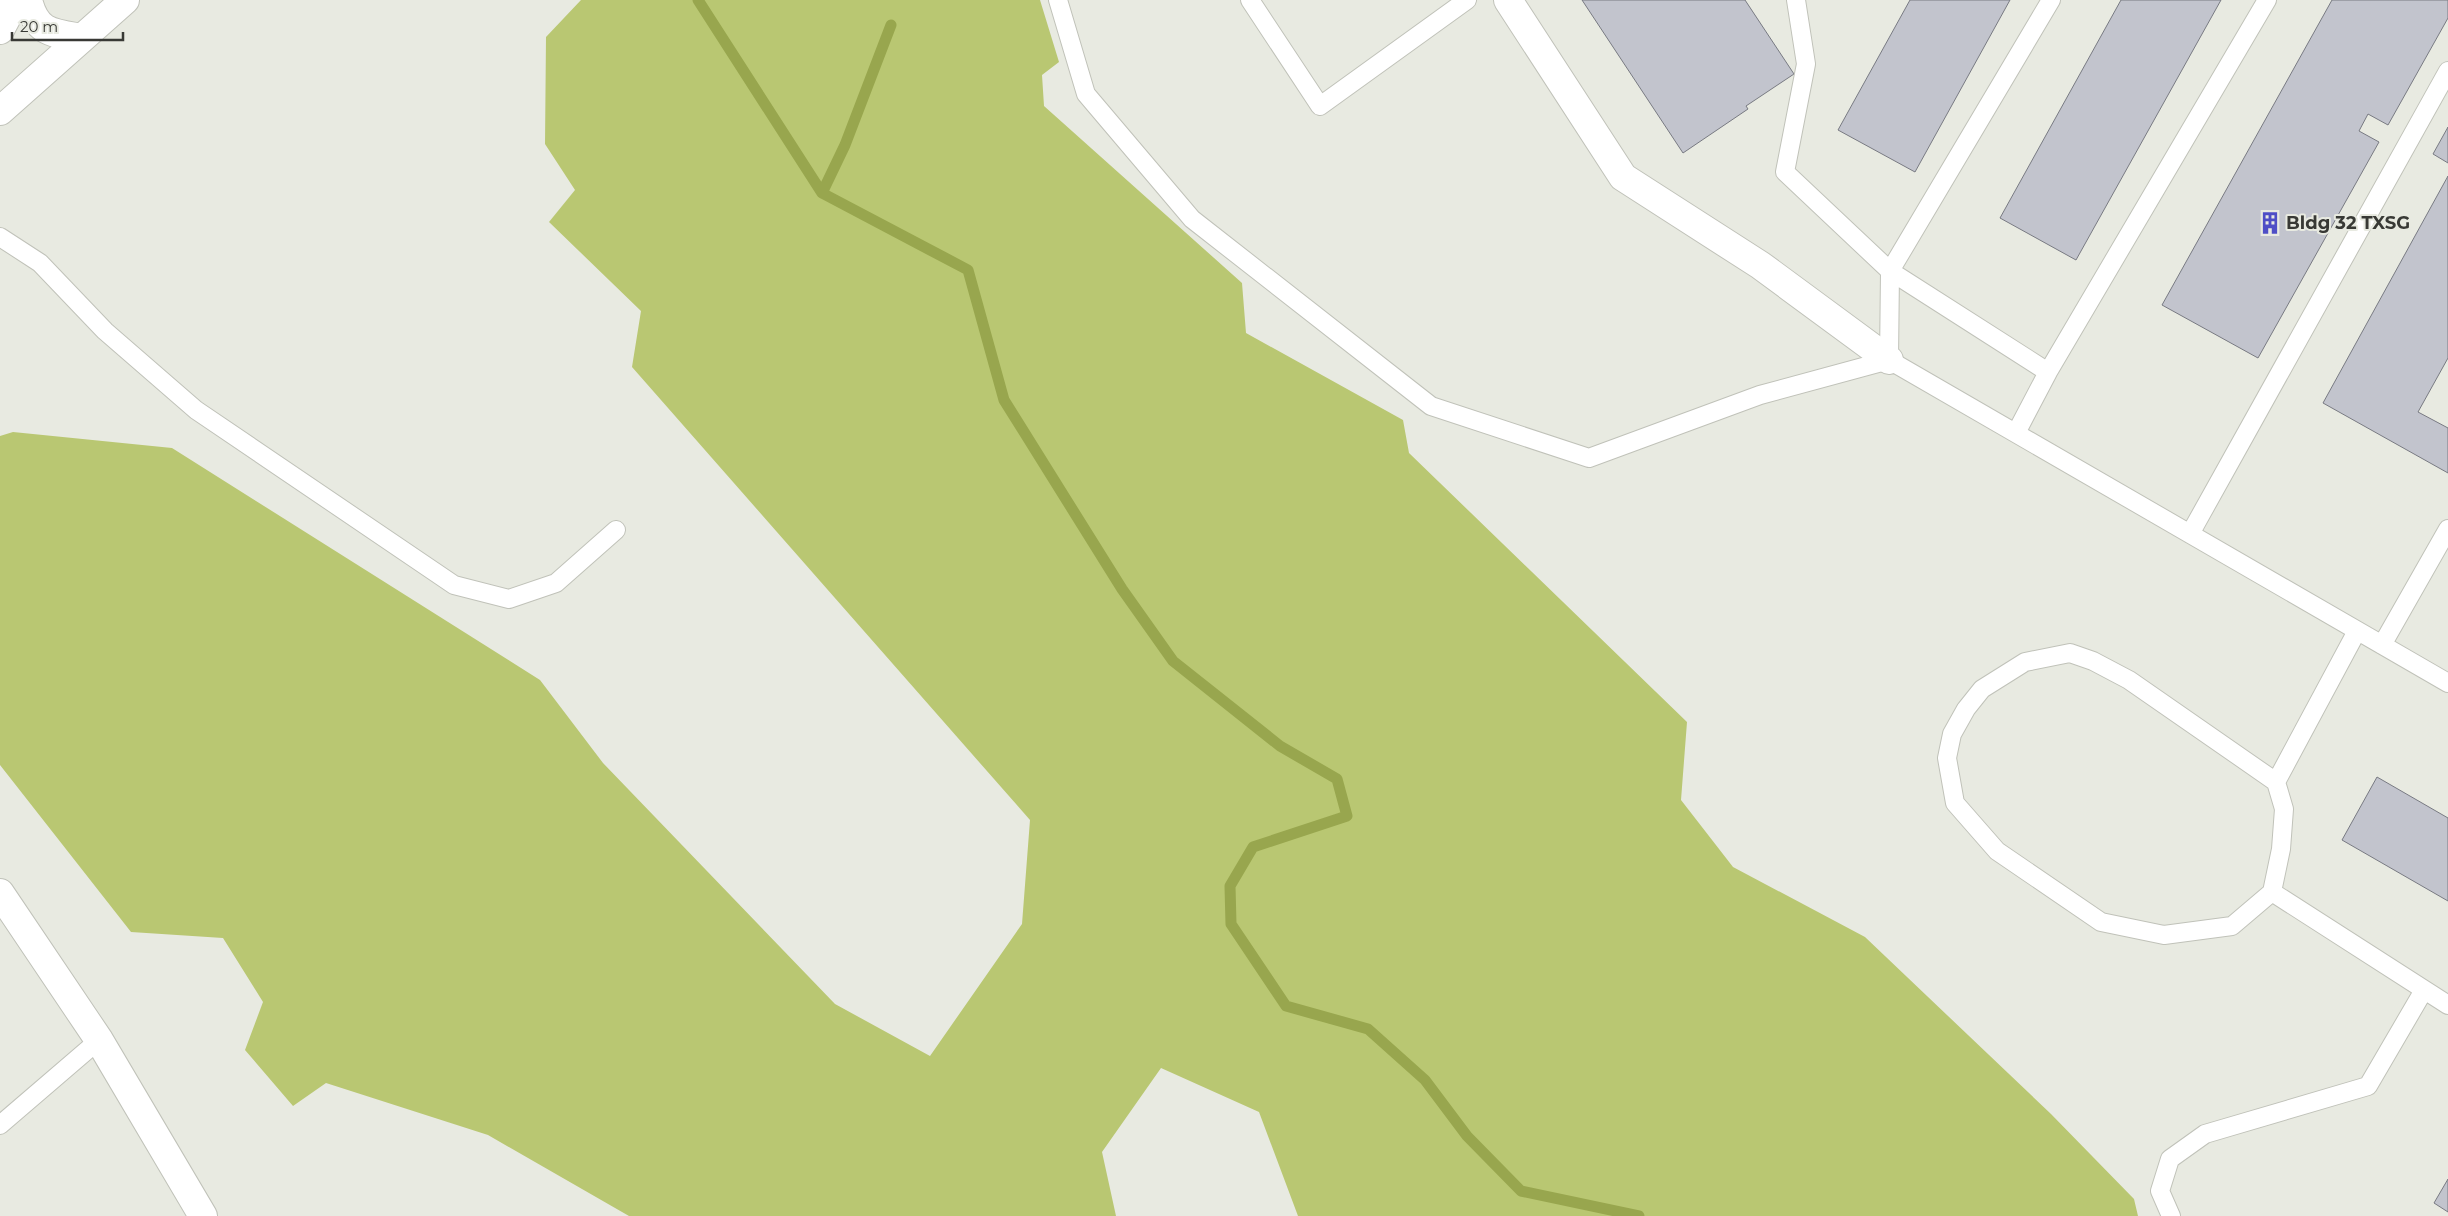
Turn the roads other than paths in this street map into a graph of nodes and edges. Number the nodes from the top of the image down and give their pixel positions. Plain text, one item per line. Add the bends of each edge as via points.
1 (16, 0) edge
2 (28, 0) edge
3 (125, 0) edge
4 (1058, 0) edge
5 (1250, 0) edge
6 (1467, 0) edge
7 (1508, 0) edge
8 (1796, 0) edge
9 (2051, 0) edge
10 (2267, 0) edge
11 (0, 30) edge
12 (82, 38) junction
13 (2448, 71) edge
14 (0, 111) edge
15 (0, 237) edge
16 (1890, 271) junction
17 (1889, 360) junction
18 (2048, 372) junction
19 (2016, 433) junction
20 (2448, 529) edge
21 (616, 530) dead end
22 (2190, 534) junction
23 (2357, 631) junction
24 (2382, 645) junction
25 (2448, 683) edge
26 (2276, 782) junction
27 (2272, 892) junction
28 (0, 893) edge
29 (2424, 990) junction
30 (2448, 1005) edge
31 (98, 1040) junction
32 (0, 1125) edge
33 (203, 1216) edge
34 (2171, 1216) edge

1 - 11 street
2 - 12 street via 32,16 50,32
3 - 12 street
4 - 17 lane via 1086,94 1192,219 1432,406 1589,458 1760,395
5 - 6 lane via 1320,106
7 - 17 street via 1623,177 1760,265
8 - 16 lane via 1806,64 1785,172
9 - 16 lane
10 - 18 lane
12 - 14 street
13 - 22 lane
15 - 21 lane via 40,263 105,331 196,410 454,585 509,599 518,596 556,583
16 - 17 lane
16 - 18 lane
17 - 19 lane
18 - 19 lane
19 - 22 lane
20 - 24 lane
22 - 23 lane
23 - 24 lane
23 - 26 lane
24 - 25 lane
26 - 27 lane via 2284,809 2281,849
26 - 27 lane via 2129,680 2070,653 2025,662 1982,690 1966,709 1952,734 1947,758 1955,803 1998,851 2100,922 2164,935 2232,926
27 - 29 lane
28 - 31 street
29 - 30 lane
29 - 34 lane via 2368,1086 2205,1134 2170,1159 2160,1191
31 - 32 lane
31 - 33 street

